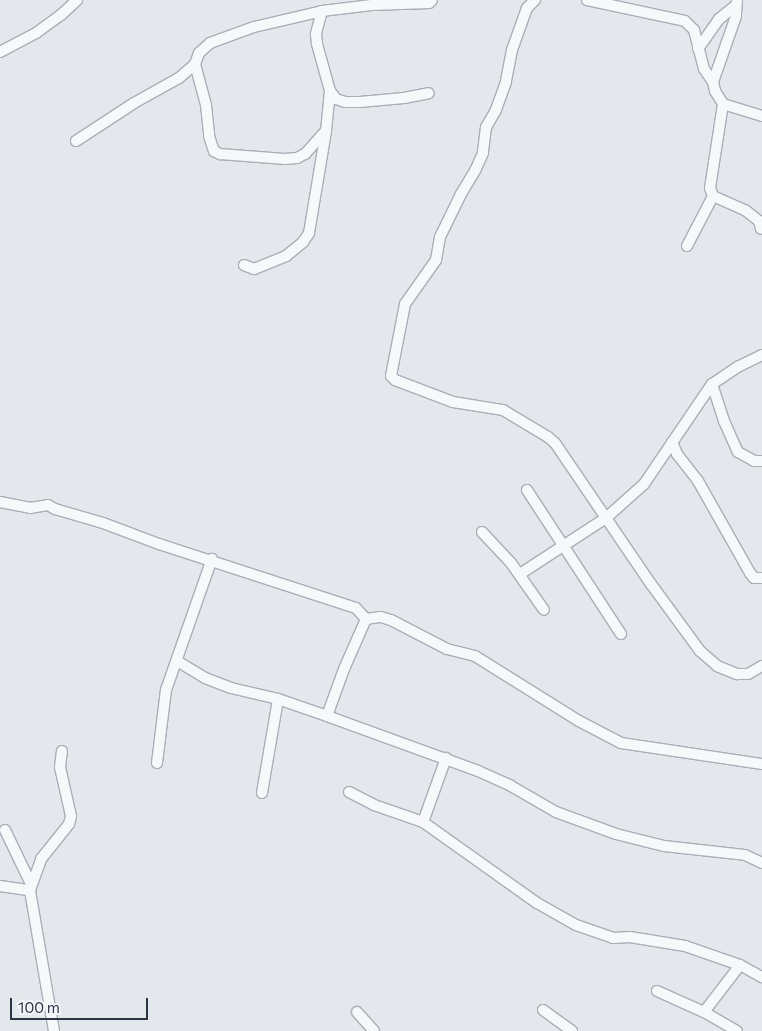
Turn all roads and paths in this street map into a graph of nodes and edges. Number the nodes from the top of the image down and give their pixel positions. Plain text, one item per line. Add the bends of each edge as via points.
1 (77, 0) edge
2 (432, 0) edge
3 (534, 0) edge
4 (587, 0) edge
5 (736, 2) edge
6 (322, 11) junction
7 (698, 50) junction
8 (0, 52) edge
9 (195, 64) junction
10 (714, 82) junction
11 (330, 90) junction
12 (429, 93) dead end
13 (723, 104) junction
14 (762, 116) edge
15 (326, 131) junction
16 (76, 141) dead end
17 (713, 196) junction
18 (758, 218) edge
19 (762, 229) edge
20 (687, 246) dead end
21 (244, 265) dead end
22 (762, 355) edge
23 (712, 384) junction
24 (672, 442) junction
25 (762, 461) edge
26 (527, 490) dead end
27 (0, 502) edge
28 (606, 518) junction
29 (482, 532) dead end
30 (564, 544) junction
31 (212, 559) junction
32 (520, 574) junction
33 (762, 578) edge
34 (544, 610) dead end
35 (366, 619) junction
36 (621, 634) dead end
37 (177, 661) junction
38 (762, 666) edge
39 (278, 699) junction
40 (327, 716) junction
41 (62, 751) dead end
42 (446, 758) junction
43 (157, 763) dead end
44 (762, 764) edge
45 (350, 792) dead end
46 (262, 793) dead end
47 (423, 822) junction
48 (5, 830) dead end
49 (762, 863) edge
50 (0, 886) edge
51 (30, 887) junction
52 (740, 965) junction
53 (762, 977) edge
54 (657, 991) dead end
55 (543, 1010) dead end
56 (357, 1012) dead end
57 (704, 1012) junction
58 (54, 1031) edge
59 (374, 1031) edge
60 (572, 1031) edge
61 (737, 1031) edge

1 - 8 street via 36,33
2 - 6 street via 429,3
3 - 28 street via 527,8 512,50 506,82 486,127 483,153 440,237 436,260 405,304 391,376 453,402 503,410 548,437
4 - 7 street via 685,21 694,30
5 - 7 street via 719,19
5 - 10 street via 736,16
6 - 9 street via 254,27 210,43
6 - 11 street via 316,34
7 - 10 street via 704,69
9 - 15 street via 214,151 285,160 305,154
9 - 16 street via 179,78
10 - 13 street
11 - 12 street via 336,99 345,102
11 - 15 street
13 - 14 street
13 - 17 street via 711,178
15 - 21 street via 309,233 286,256 254,269
17 - 18 street
17 - 20 street
18 - 19 street
22 - 23 street
23 - 24 street
23 - 25 street via 738,452 754,461
24 - 28 street via 650,477
24 - 33 street via 750,573 754,578
26 - 30 street
27 - 31 street via 30,508 48,505
28 - 30 street
28 - 38 street via 700,651 717,666 737,674 748,674
29 - 32 street
30 - 32 street
30 - 36 street
31 - 35 street via 347,604 361,611
31 - 37 street
32 - 34 street
35 - 40 street
35 - 44 street via 381,617 391,620 447,649 475,656 579,721 621,743
37 - 39 street via 205,678 231,688
37 - 43 street via 161,714
39 - 40 street
39 - 46 street
40 - 42 street
41 - 51 street via 60,767 71,816 69,824 41,859
42 - 47 street
42 - 49 street via 511,786 556,812 616,834 664,846 745,855
45 - 47 street via 374,805
47 - 52 street via 537,903 576,925 613,938 630,937 685,946
48 - 51 street
50 - 51 street
51 - 58 street
52 - 53 street
52 - 57 street
54 - 57 street
55 - 60 street
56 - 59 street
57 - 61 street

